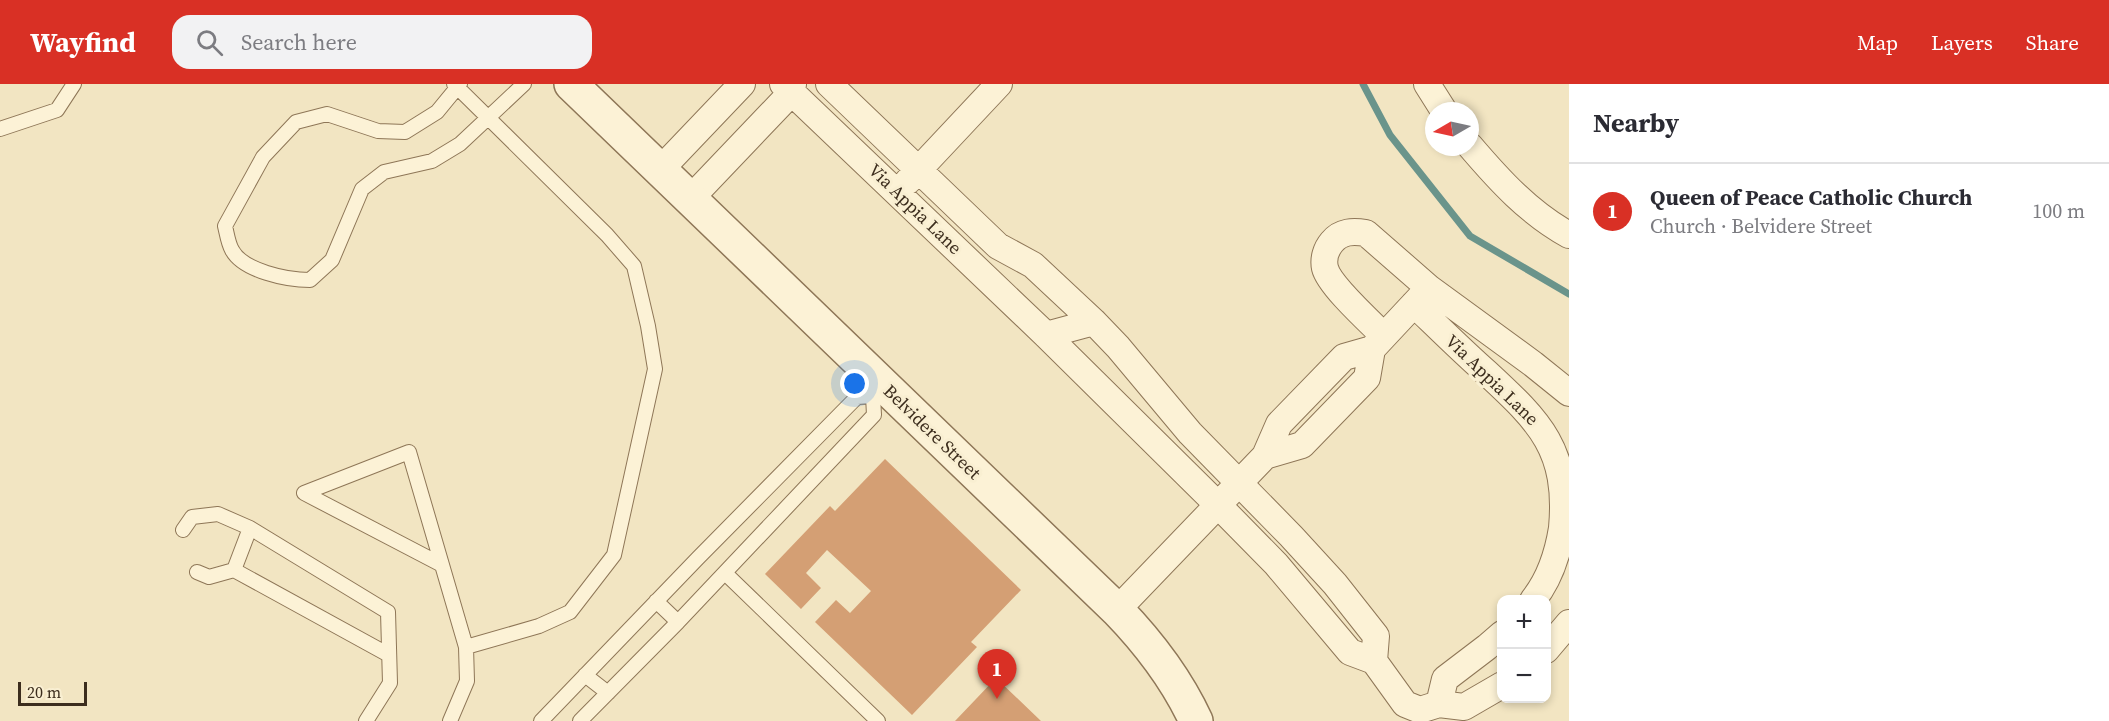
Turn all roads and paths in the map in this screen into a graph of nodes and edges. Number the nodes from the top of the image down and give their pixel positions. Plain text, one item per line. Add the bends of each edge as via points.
1 (74, 84) edge
2 (524, 84) edge
3 (571, 84) edge
4 (742, 84) edge
5 (830, 84) edge
6 (999, 84) edge
7 (1427, 84) edge
8 (457, 85) edge
9 (789, 87) edge
10 (1438, 102) edge
11 (488, 119) junction
12 (0, 129) edge
13 (1479, 156) edge
14 (660, 170) junction
15 (918, 170) junction
16 (898, 193) junction
17 (690, 199) junction
18 (1569, 235) edge
19 (1422, 296) junction
20 (1094, 322) junction
21 (1046, 335) junction
22 (1378, 343) junction
23 (878, 390) junction
24 (1569, 393) edge
25 (1239, 483) junction
26 (1218, 505) junction
27 (250, 528) junction
28 (183, 530) dead end
29 (442, 565) junction
30 (234, 570) junction
31 (197, 572) dead end
32 (724, 573) junction
33 (1536, 595) edge
34 (656, 601) junction
35 (1117, 610) junction
36 (678, 622) junction
37 (1569, 623) edge
38 (1497, 638) edge
39 (466, 647) junction
40 (1547, 649) edge
41 (389, 655) junction
42 (1374, 661) junction
43 (585, 675) junction
44 (1497, 688) edge
45 (608, 693) junction
46 (1439, 704) junction
47 (366, 721) edge
48 (450, 721) edge
49 (541, 721) edge
50 (580, 721) edge
51 (878, 721) edge
52 (1196, 721) edge

1 - 12 lane via 57,111
2 - 11 lane
3 - 14 street, Belvidere Street
4 - 14 street
5 - 15 street, Via Appia Lane
6 - 15 street
7 - 10 street
8 - 11 lane
8 - 11 lane via 437,112 405,132 378,131 327,114 296,122 263,157 225,226 232,249 243,264 292,280 310,280 332,260 362,189 384,172 432,162
9 - 16 street, Via Appia Lane
9 - 17 street
11 - 39 lane via 634,266 655,369 614,555 570,612 539,626
13 - 18 street via 1526,206
14 - 17 street, Belvidere Street
15 - 16 street
15 - 20 street, Via Appia Lane via 998,246 1033,265
16 - 21 street, Via Appia Lane
17 - 23 street, Belvidere Street
19 - 22 street
19 - 22 street, Via Appia Lane via 1366,233 1341,234 1331,242 1324,255 1325,269
19 - 24 street, Via Appia Lane via 1533,364
19 - 33 street, Via Appia Lane via 1528,410 1548,436 1558,460 1566,503 1560,541 1551,569
20 - 21 street
20 - 25 street, Via Appia Lane
21 - 26 street, Via Appia Lane
22 - 25 street via 1367,378 1302,445 1265,456
23 - 32 lane via 874,415
23 - 34 lane via 857,397
23 - 35 street, Belvidere Street
25 - 26 street
25 - 42 street, Via Appia Lane via 1335,584 1376,636
26 - 35 street
26 - 42 street, Via Appia Lane via 1276,564 1350,652
27 - 28 lane via 218,514 192,517
27 - 30 lane
27 - 41 lane via 388,612
29 - 29 lane via 410,452 304,493 410,548
29 - 39 lane
30 - 31 lane via 209,577
30 - 41 lane
32 - 36 lane
32 - 51 lane
34 - 36 lane
34 - 43 lane
35 - 52 street, Belvidere Street via 1156,655
36 - 45 lane
37 - 40 street
38 - 46 street via 1445,679
39 - 48 lane via 467,681
41 - 47 lane via 390,682
42 - 46 street, Via Appia Lane via 1405,704 1420,710
43 - 45 lane
43 - 49 lane
44 - 46 street, Via Appia Lane via 1464,707
45 - 50 lane

